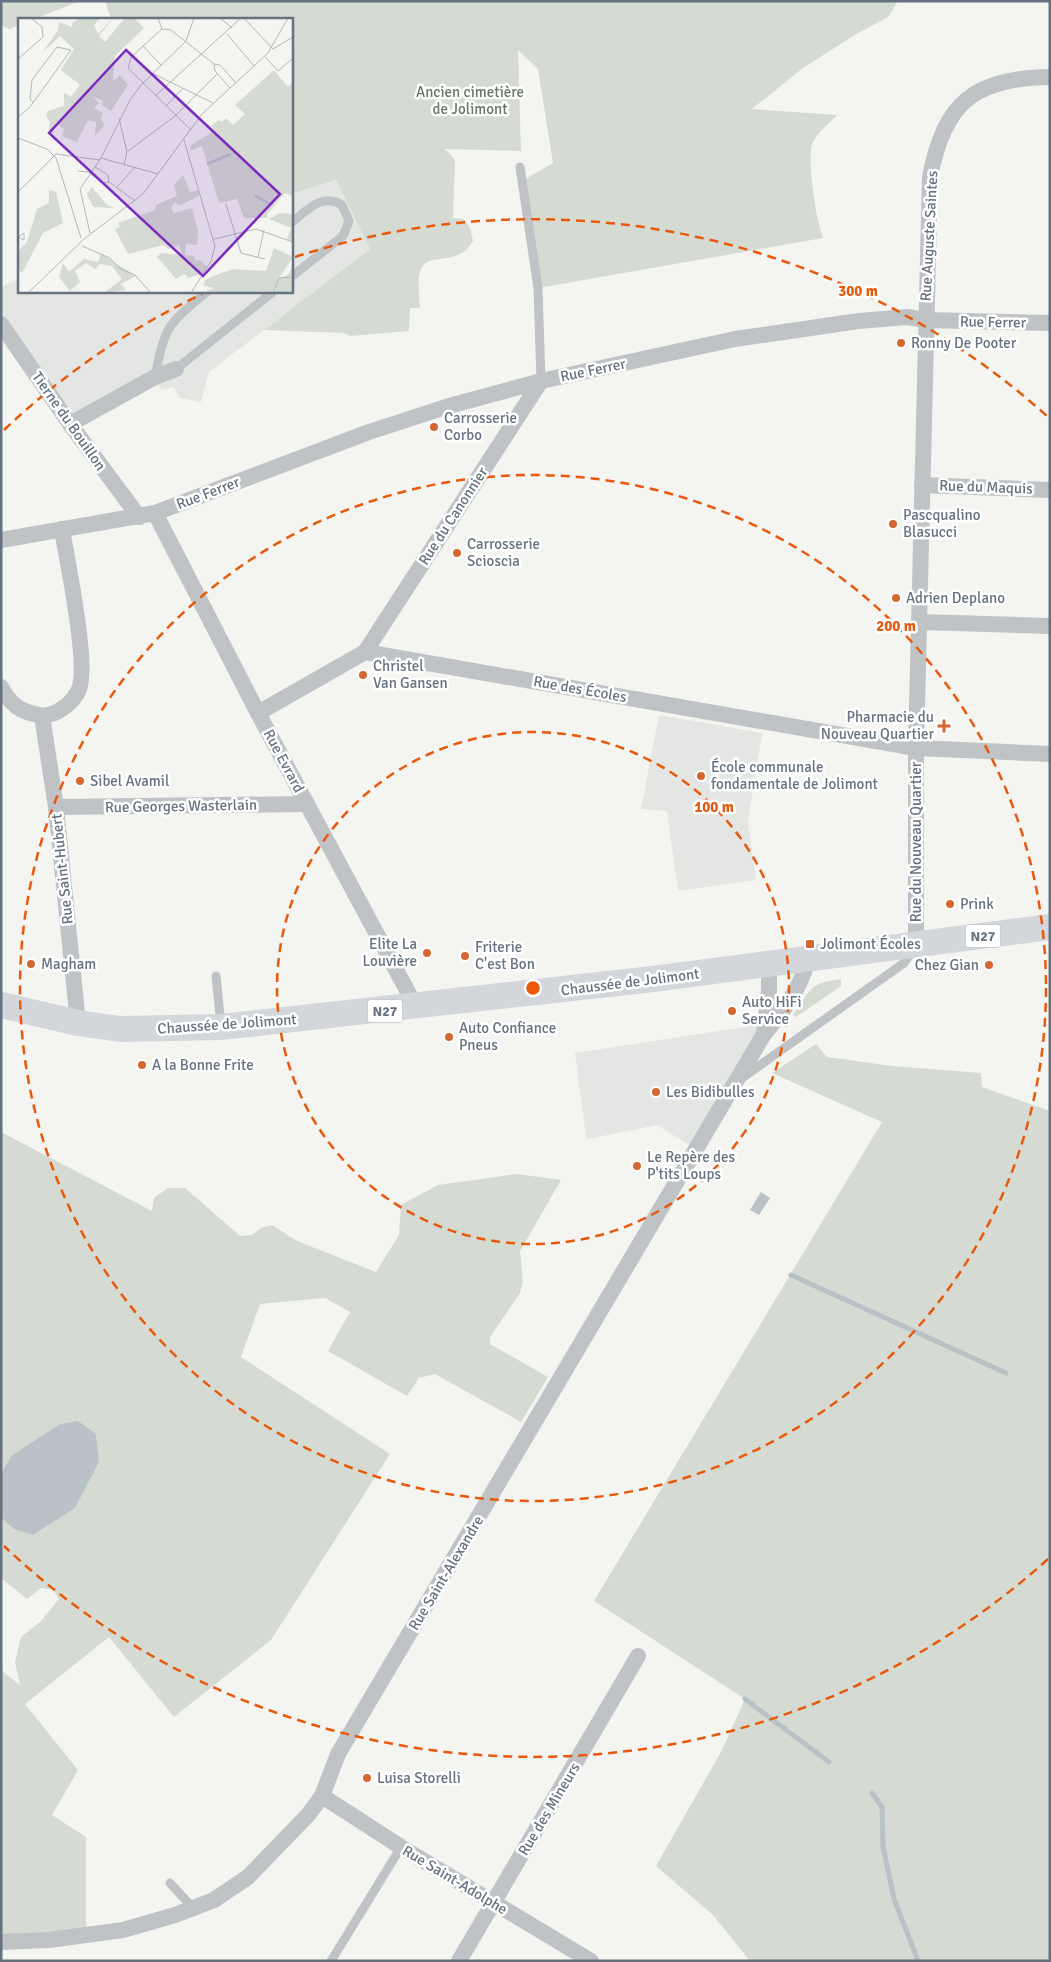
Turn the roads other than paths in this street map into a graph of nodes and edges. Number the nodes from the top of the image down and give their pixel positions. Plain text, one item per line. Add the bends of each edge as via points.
1 (1050, 77) edge
2 (520, 167) dead end
3 (292, 222) edge
4 (292, 276) edge
5 (207, 292) edge
6 (273, 292) edge
7 (925, 320) junction
8 (1050, 323) edge
9 (1, 324) edge
10 (176, 369) joint
11 (155, 377) junction
12 (541, 381) junction
13 (70, 424) junction
14 (922, 485) junction
15 (1050, 490) edge
16 (147, 515) junction
17 (62, 529) junction
18 (1, 540) edge
19 (920, 622) junction
20 (1050, 626) edge
21 (365, 652) junction
22 (1, 687) edge
23 (258, 713) junction
24 (42, 716) junction
25 (916, 748) junction
26 (1050, 754) edge
27 (307, 804) junction
28 (56, 807) junction
29 (1050, 927) edge
30 (916, 944) junction
31 (808, 960) junction
32 (769, 964) junction
33 (216, 976) dead end
34 (1, 1005) edge
35 (416, 1007) junction
36 (78, 1023) junction
37 (221, 1028) junction
38 (764, 1034) junction
39 (738, 1081) junction
40 (638, 1656) dead end
41 (322, 1796) junction
42 (401, 1847) junction
43 (170, 1883) dead end
44 (494, 1902) junction
45 (192, 1908) junction
46 (1, 1942) edge
47 (331, 1961) edge
48 (459, 1961) edge
49 (591, 1961) edge

1 - 7 street, Rue Auguste Saintes via 1012,79 991,86 956,109 944,127 930,177
2 - 12 lane via 538,288
3 - 4 lane via 314,204 325,200 342,205 349,221 343,236
5 - 11 lane via 173,320 162,342
6 - 10 lane
7 - 8 street, Rue Ferrer
7 - 12 street, Rue Ferrer via 907,317 859,321 736,339
7 - 14 street, Rue du Nouveau Quartier
9 - 13 street, Tierne du Bouillon
10 - 11 street
11 - 13 street
12 - 16 street, Rue Ferrer via 369,432
12 - 21 street, Rue du Canonnier
13 - 16 street, Tierne du Bouillon
14 - 15 street, Rue du Maquis
14 - 19 street, Rue du Nouveau Quartier
16 - 17 street, Rue Ferrer
16 - 23 street, Rue Evrard
17 - 18 street, Rue Ferrer
17 - 24 street via 83,665 79,690 72,699 54,713
19 - 20 street
19 - 25 street, Rue du Nouveau Quartier
21 - 23 street
21 - 25 street, Rue des Écoles
22 - 24 street via 16,708
23 - 27 street, Rue Evrard
24 - 28 street, Rue Saint-Hubert
25 - 26 street, Rue des Écoles
25 - 30 street, Rue du Nouveau Quartier
27 - 28 street, Rue Georges Wasterlain
27 - 35 street, Rue Evrard
28 - 36 street, Rue Saint-Hubert
29 - 30 main road, Chaussée de Jolimont / N27
30 - 31 main road, Chaussée de Jolimont / N27
30 - 39 lane via 904,963
31 - 32 main road, Chaussée de Jolimont / N27
31 - 38 street, Rue Saint-Alexandre via 801,984 786,1009
32 - 35 main road, Chaussée de Jolimont / N27
32 - 38 street, Rue Saint-Alexandre
33 - 37 lane
34 - 36 main road, Chaussée de Jolimont / N27
35 - 37 main road, Chaussée de Jolimont / N27
36 - 37 main road, Chaussée de Jolimont / N27 via 120,1029
38 - 39 street, Rue Saint-Alexandre
39 - 41 street, Rue Saint-Alexandre via 338,1754
40 - 44 street, Rue des Mineurs
41 - 42 street, Rue Saint-Adolphe
41 - 45 street, Rue Saint-Alexandre via 248,1877 214,1900
42 - 44 street, Rue Saint-Adolphe
42 - 47 lane
43 - 45 lane
44 - 48 street, Rue des Mineurs
44 - 49 street, Rue Saint-Adolphe
45 - 46 street, Rue Saint-Alexandre via 123,1930 49,1940

